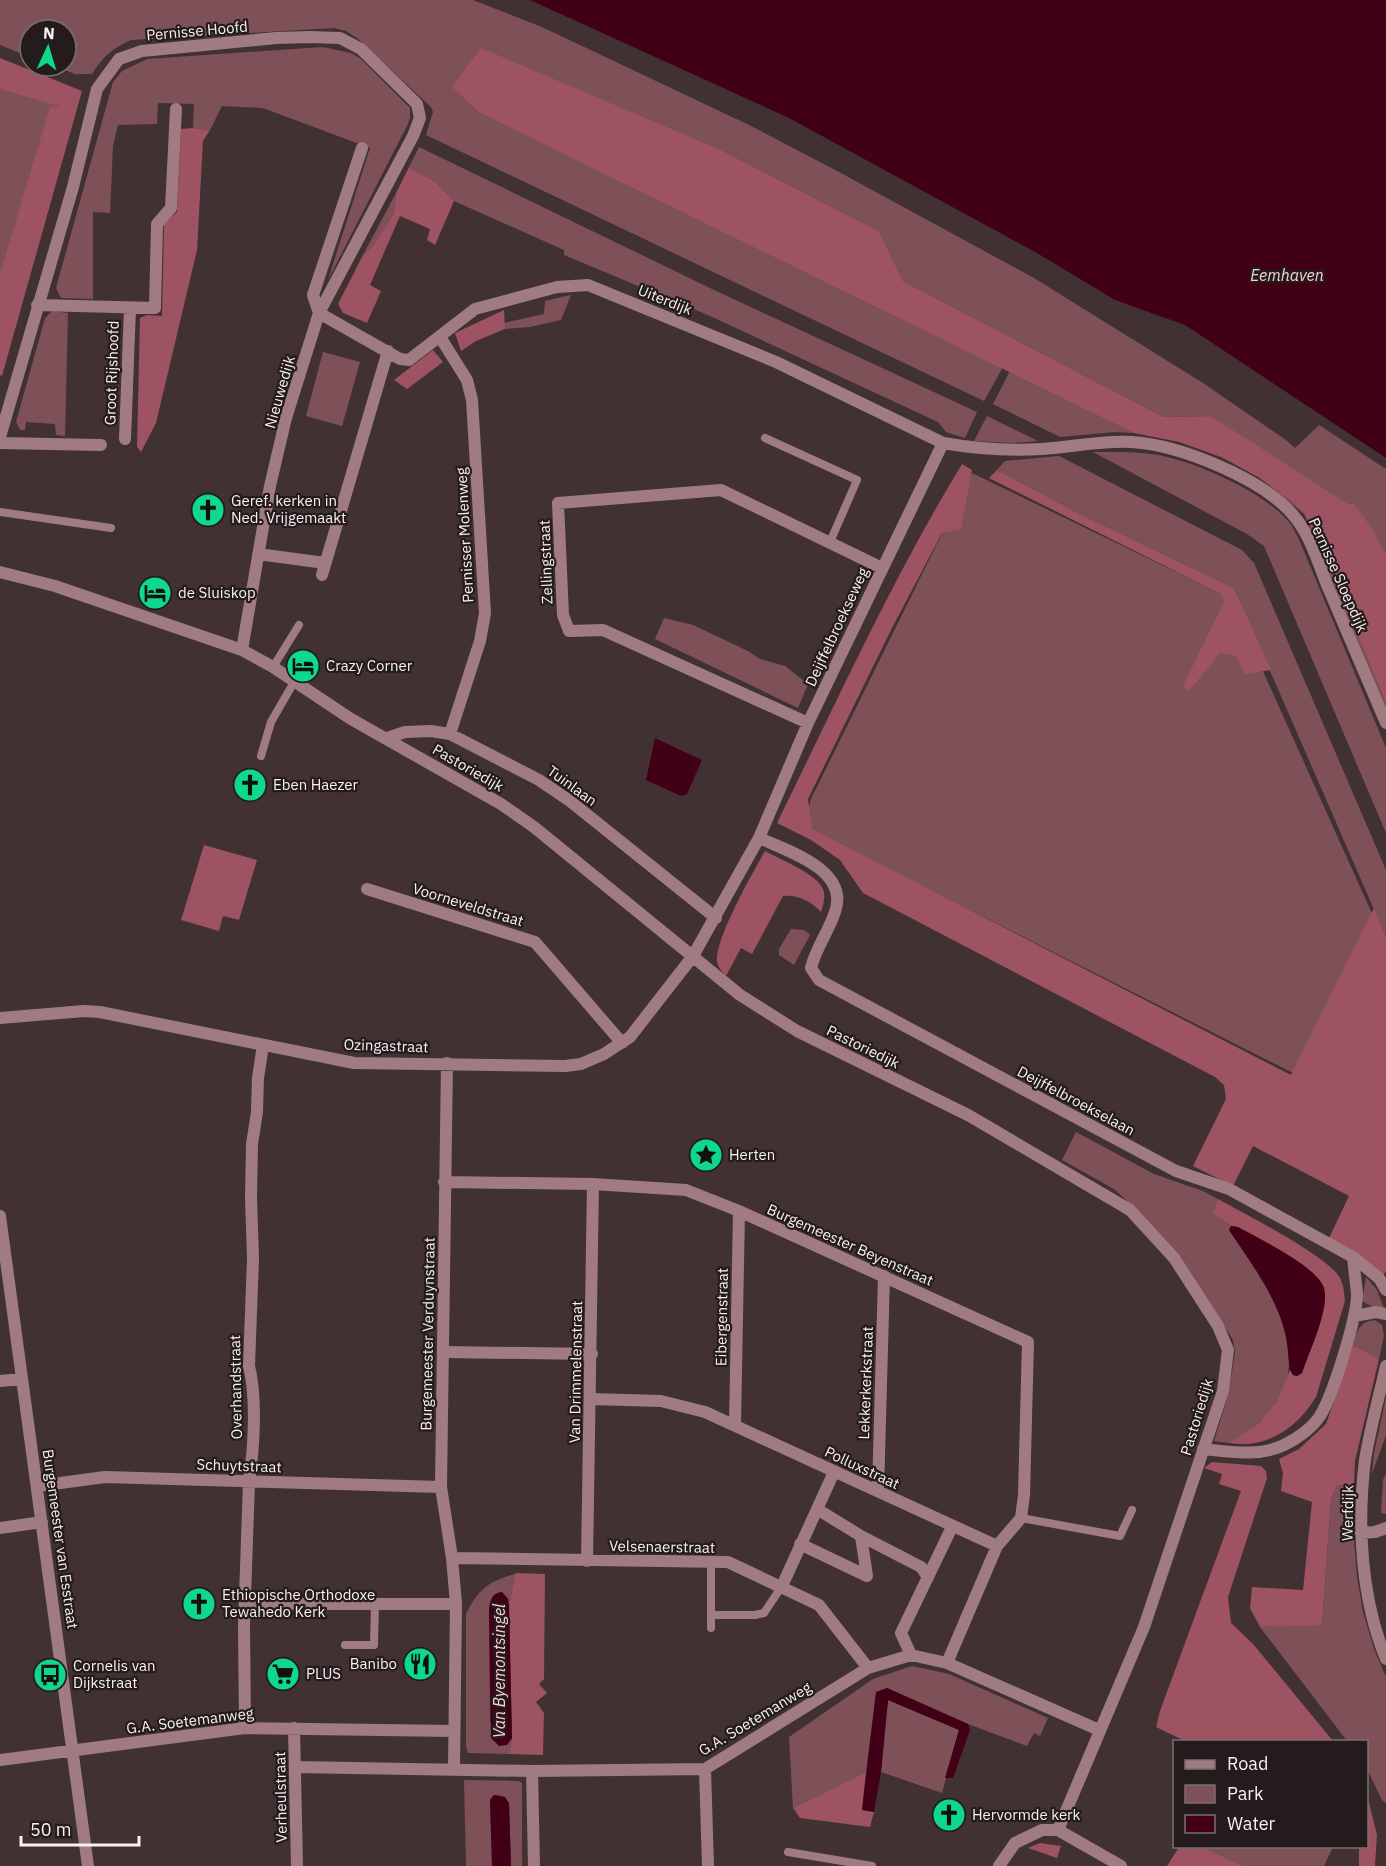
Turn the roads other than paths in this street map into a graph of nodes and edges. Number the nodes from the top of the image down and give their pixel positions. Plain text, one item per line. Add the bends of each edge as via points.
1 (176, 109) dead end
2 (362, 148) dead end
3 (37, 305) junction
4 (130, 308) junction
5 (319, 313) junction
6 (440, 337) junction
7 (387, 351) junction
8 (0, 437) edge
9 (765, 438) dead end
10 (125, 439) dead end
11 (938, 440) junction
12 (0, 443) edge
13 (101, 445) dead end
14 (0, 512) edge
15 (111, 528) dead end
16 (830, 542) junction
17 (258, 554) junction
18 (882, 568) junction
19 (0, 572) edge
20 (16, 576) junction
21 (0, 585) edge
22 (299, 625) dead end
23 (242, 650) junction
24 (273, 667) junction
25 (294, 682) junction
26 (808, 723) junction
27 (1386, 723) edge
28 (450, 734) junction
29 (387, 738) junction
30 (261, 756) dead end
31 (759, 838) junction
32 (367, 889) dead end
33 (716, 918) junction
34 (693, 956) junction
35 (0, 1018) edge
36 (622, 1043) junction
37 (263, 1045) junction
38 (447, 1063) junction
39 (444, 1182) junction
40 (593, 1184) junction
41 (739, 1211) junction
42 (0, 1216) edge
43 (1353, 1257) junction
44 (884, 1276) junction
45 (4, 1278) edge
46 (1386, 1290) edge
47 (1386, 1314) edge
48 (1354, 1316) junction
49 (443, 1352) junction
50 (591, 1354) junction
51 (1386, 1366) edge
52 (22, 1379) junction
53 (0, 1381) edge
54 (590, 1399) junction
55 (735, 1424) junction
56 (1203, 1449) junction
57 (834, 1472) junction
58 (249, 1481) junction
59 (38, 1486) junction
60 (441, 1487) junction
61 (878, 1491) junction
62 (817, 1509) junction
63 (1132, 1510) dead end
64 (1021, 1518) junction
65 (42, 1522) junction
66 (952, 1527) junction
67 (0, 1528) edge
68 (1386, 1528) edge
69 (1361, 1533) junction
70 (861, 1536) junction
71 (800, 1544) junction
72 (997, 1546) junction
73 (453, 1558) junction
74 (587, 1561) junction
75 (711, 1563) junction
76 (928, 1577) junction
77 (782, 1587) junction
78 (375, 1602) junction
79 (245, 1604) junction
80 (456, 1604) junction
81 (711, 1615) junction
82 (711, 1628) dead end
83 (345, 1645) dead end
84 (911, 1655) junction
85 (1386, 1659) edge
86 (946, 1663) junction
87 (868, 1668) junction
88 (245, 1728) junction
89 (294, 1728) junction
90 (1099, 1730) junction
91 (454, 1731) junction
92 (73, 1750) junction
93 (0, 1760) edge
94 (295, 1767) junction
95 (454, 1768) junction
96 (705, 1769) junction
97 (532, 1771) junction
98 (1058, 1830) junction
99 (788, 1852) dead end
100 (88, 1866) edge
101 (297, 1866) edge
102 (534, 1866) edge
103 (708, 1866) edge
104 (872, 1866) edge
105 (999, 1866) edge
106 (1121, 1866) edge

1 - 4 street, Groot Rijshoofd via 171,208 157,224 155,308
2 - 5 street, Nieuwedijk via 313,295
3 - 4 street, Groot Rijshoofd
3 - 5 street, Pernisse Hoofd via 73,187 97,89 119,60 142,51 309,37 340,38 361,49 417,104 420,118
3 - 8 street, Pernisse Hoofd
4 - 10 street, Groot Rijshoofd
5 - 7 street, Uiterdijk
5 - 17 street, Nieuwedijk via 286,418
6 - 7 street, Uiterdijk via 409,360
6 - 11 street, Uiterdijk via 476,309 557,287 588,285 776,362
6 - 28 street, Pernisser Molenweg via 466,380 472,400 485,613
7 - 17 street via 323,569
9 - 16 lane via 857,480
11 - 18 street, Deijffelbroekseweg
11 - 27 street, Pernisse Sloepdijk via 982,450 1133,442 1172,448 1203,459 1261,489 1283,503 1304,531
12 - 13 street
14 - 15 lane
16 - 18 street, Zellingstraat
16 - 26 street, Zellingstraat via 721,490 558,502 563,615 569,630 603,630
17 - 23 street, Nieuwedijk
18 - 26 street, Deijffelbroekseweg
19 - 20 street, Pastoriedijk
20 - 21 street
20 - 23 street, Pastoriedijk
22 - 24 lane
23 - 24 street, Pastoriedijk
24 - 25 street, Pastoriedijk
25 - 29 street, Pastoriedijk
25 - 30 lane via 271,722
26 - 31 street, Deijffelbroekseweg
28 - 29 street, Tuinlaan via 405,732
28 - 33 street, Tuinlaan via 539,780 570,801
29 - 34 street, Pastoriedijk via 534,827
31 - 33 street
31 - 43 street, Deijffelbroekselaan via 821,868 831,878 836,911 811,968 819,980 1176,1171 1228,1189
32 - 36 street, Voorneveldstraat via 535,942
33 - 34 street
34 - 36 street, Ozingastraat
34 - 56 street, Pastoriedijk via 740,995 797,1031 968,1115 1130,1210 1174,1258 1218,1326 1228,1350 1223,1391
35 - 37 street, Ozingastraat via 100,1012
36 - 38 street, Ozingastraat via 581,1064 565,1066
37 - 38 street, Ozingastraat via 354,1063
37 - 58 street, Overhandstraat via 252,1144 249,1366 253,1382
38 - 39 street, Burgemeester Verduynstraat
39 - 40 street, Burgemeester Beyenstraat
39 - 49 street, Burgemeester Verduynstraat
40 - 41 street, Burgemeester Beyenstraat via 686,1190
40 - 50 street, Van Drimmelenstraat
41 - 44 street, Burgemeester Beyenstraat
41 - 55 street, Eibergenstraat
42 - 45 street, Burgemeester van Esstraat
43 - 46 street via 1379,1278
43 - 48 street via 1357,1294
44 - 61 street, Lekkerkerkstraat
44 - 64 street, Burgemeester Beyenstraat via 1028,1342
45 - 52 street, Burgemeester van Esstraat
47 - 48 street
48 - 56 street via 1330,1397 1319,1418 1301,1435 1283,1446 1258,1452
49 - 50 street
49 - 60 street, Burgemeester Verduynstraat
50 - 54 street, Van Drimmelenstraat
51 - 69 street, Werfdijk via 1365,1460
52 - 53 street
52 - 59 street, Burgemeester van Esstraat
54 - 55 street, Polluxstraat via 661,1401
54 - 74 street, Van Drimmelenstraat
55 - 57 street, Polluxstraat
56 - 90 street, Pastoriedijk via 1144,1627
57 - 61 street, Polluxstraat
57 - 62 street
58 - 59 street, Schuytstraat via 105,1477
58 - 60 street, Schuytstraat
58 - 79 street, Overhandstraat
59 - 65 street, Burgemeester van Esstraat
60 - 73 street, Burgemeester Verduynstraat
61 - 66 street, Polluxstraat
62 - 70 street
62 - 71 street
63 - 64 lane via 1120,1536
64 - 72 street
65 - 67 street
65 - 92 street, Burgemeester van Esstraat
66 - 72 street, Polluxstraat
66 - 76 street
68 - 69 street
69 - 85 street, Werfdijk via 1374,1623
70 - 71 street via 867,1576
70 - 76 street via 921,1567
71 - 77 street
72 - 86 street
73 - 74 street, Velsenaerstraat
73 - 80 street, Burgemeester Verduynstraat
74 - 75 street, Velsenaerstraat
75 - 77 street, Velsenaerstraat via 728,1562
75 - 81 lane
76 - 84 street via 901,1634
77 - 81 lane via 764,1613
77 - 87 street, Velsenaerstraat via 819,1605
78 - 79 street
78 - 80 street
78 - 83 lane via 374,1645
79 - 88 street, Overhandstraat
80 - 91 street
81 - 82 lane
84 - 86 street, G.A. Soetemanweg
84 - 87 street, G.A. Soetemanweg
86 - 90 street, G.A. Soetemanweg
87 - 96 street, G.A. Soetemanweg
88 - 89 street, G.A. Soetemanweg
88 - 92 street, G.A. Soetemanweg
89 - 91 street, G.A. Soetemanweg
89 - 94 street, Verheulstraat
90 - 98 street, Pastoriedijk
91 - 95 street
92 - 93 street, G.A. Soetemanweg
92 - 100 street, Burgemeester van Esstraat
94 - 95 street, G.A. Soetemanweg
94 - 101 street, Verheulstraat
95 - 97 street, G.A. Soetemanweg
96 - 97 street, G.A. Soetemanweg
96 - 103 street
97 - 102 street
98 - 105 street via 1042,1830 1021,1839
98 - 106 street
99 - 104 lane

